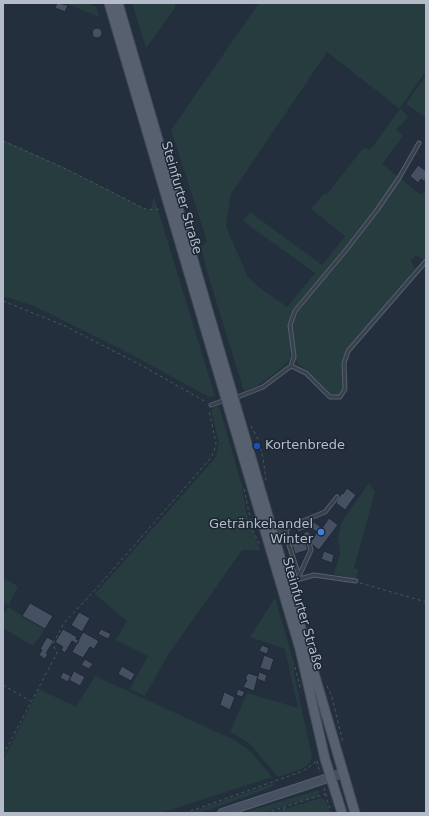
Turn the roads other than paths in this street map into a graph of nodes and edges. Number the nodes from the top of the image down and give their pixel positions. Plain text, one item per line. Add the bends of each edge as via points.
1 (109, 3) edge
2 (118, 3) edge
3 (419, 143) dead end
4 (426, 261) edge
5 (291, 366) junction
6 (230, 399) junction
7 (211, 405) road end
8 (337, 497) dead end
9 (286, 530) junction
10 (273, 532) junction
11 (307, 535) dead end
12 (299, 578) junction
13 (356, 581) road end
14 (288, 583) junction
15 (343, 773) junction
16 (331, 776) junction
17 (222, 813) edge
18 (342, 813) edge
19 (355, 813) edge

1 - 6 main road, Steinfurter Straße
2 - 6 main road, Steinfurter Straße
3 - 5 lane via 377,210 295,311 290,325 294,356
4 - 5 lane via 348,351 344,363 345,389 340,397 330,397 306,373
5 - 6 lane via 263,387
6 - 7 lane
6 - 10 main road, Steinfurter Straße
6 - 16 main road, Steinfurter Straße via 300,649
8 - 9 lane via 324,512
9 - 10 lane
9 - 12 lane
10 - 14 main road, Steinfurter Straße
11 - 12 lane via 310,553
12 - 13 lane, Steinfurter Straße via 314,575
12 - 14 lane, Steinfurter Straße
14 - 15 main road, Steinfurter Straße
15 - 16 main road
15 - 19 main road, Steinfurter Straße
16 - 17 main road
16 - 18 main road, Steinfurter Straße

